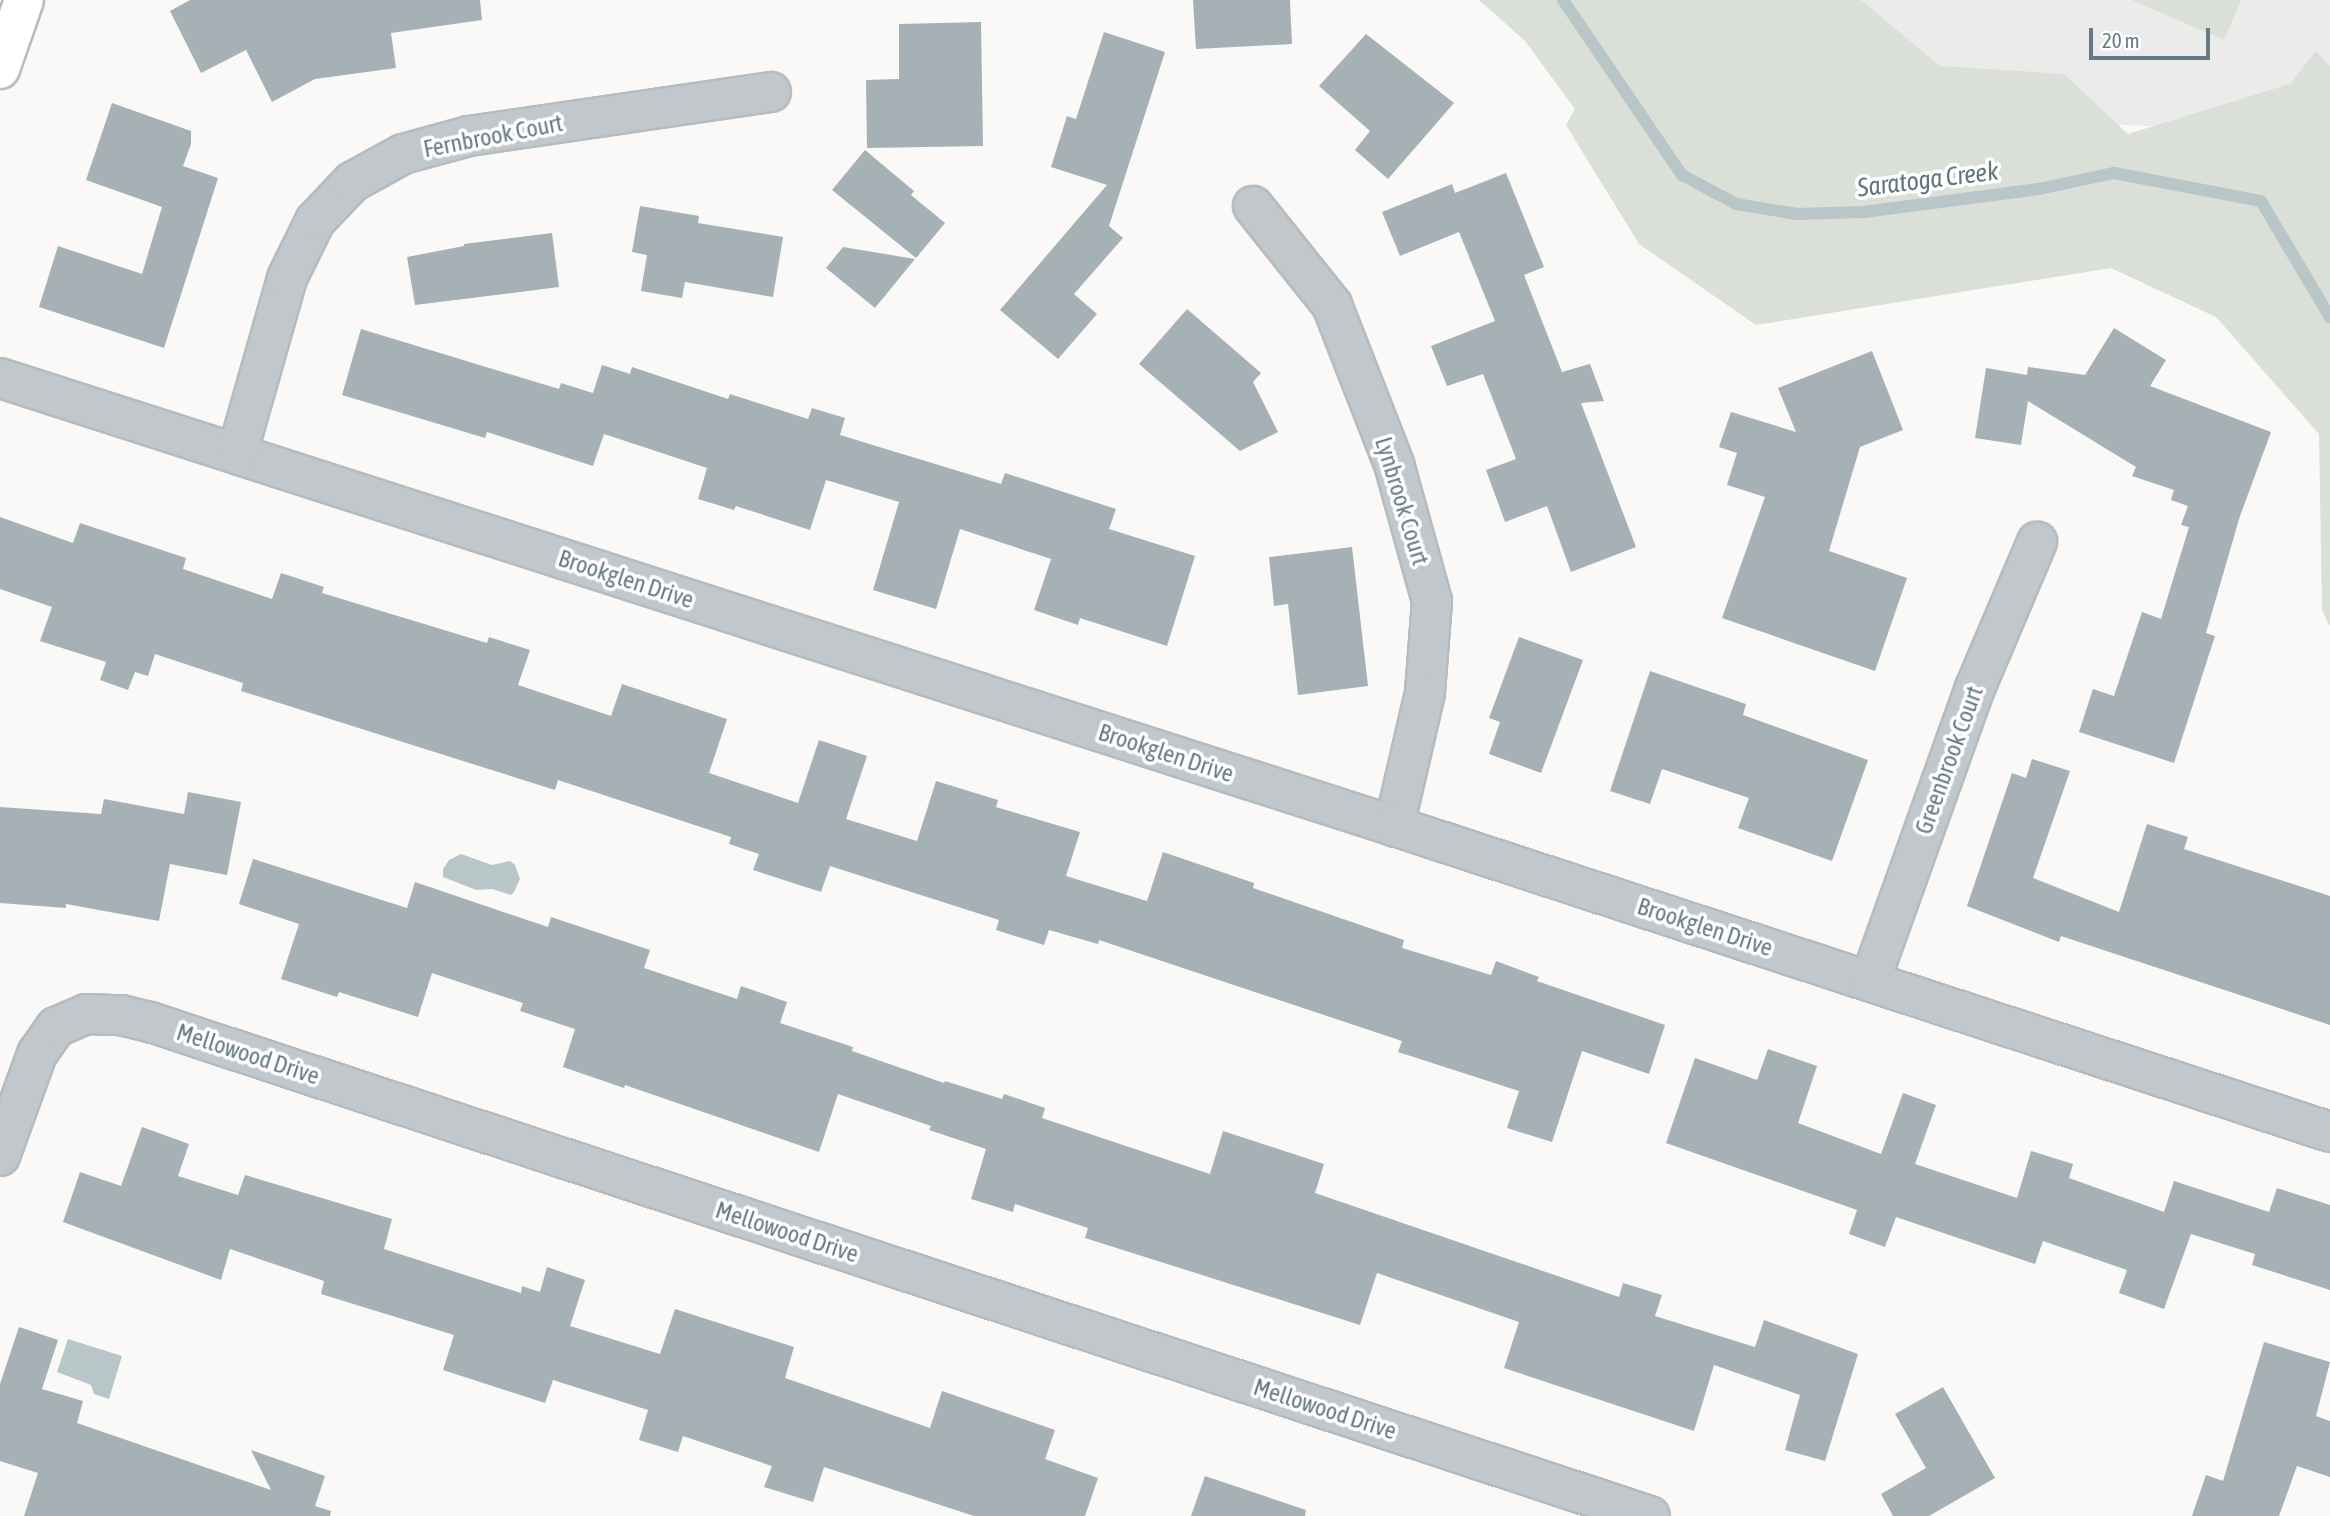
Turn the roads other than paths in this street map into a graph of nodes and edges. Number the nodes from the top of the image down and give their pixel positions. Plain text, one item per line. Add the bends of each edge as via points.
1 (24, 0) edge
2 (0, 69) edge
3 (771, 92) dead end
4 (1254, 206) dead end
5 (0, 378) edge
6 (237, 454) junction
7 (2037, 542) dead end
8 (1394, 826) junction
9 (1870, 981) junction
10 (2330, 1132) edge
11 (0, 1156) edge
12 (1650, 1516) edge

1 - 2 main road
3 - 6 street, Fernbrook Court via 469,136 403,154 352,182 315,221 287,278
4 - 8 street, Lynbrook Court via 1332,305 1394,464 1432,600 1425,694
5 - 6 street, Brookglen Drive
6 - 8 street, Brookglen Drive
7 - 9 street, Greenbrook Court via 1975,688
8 - 9 street, Brookglen Drive
9 - 10 street, Brookglen Drive
11 - 12 street, Mellowood Drive via 37,1054 55,1027 86,1014 121,1016

